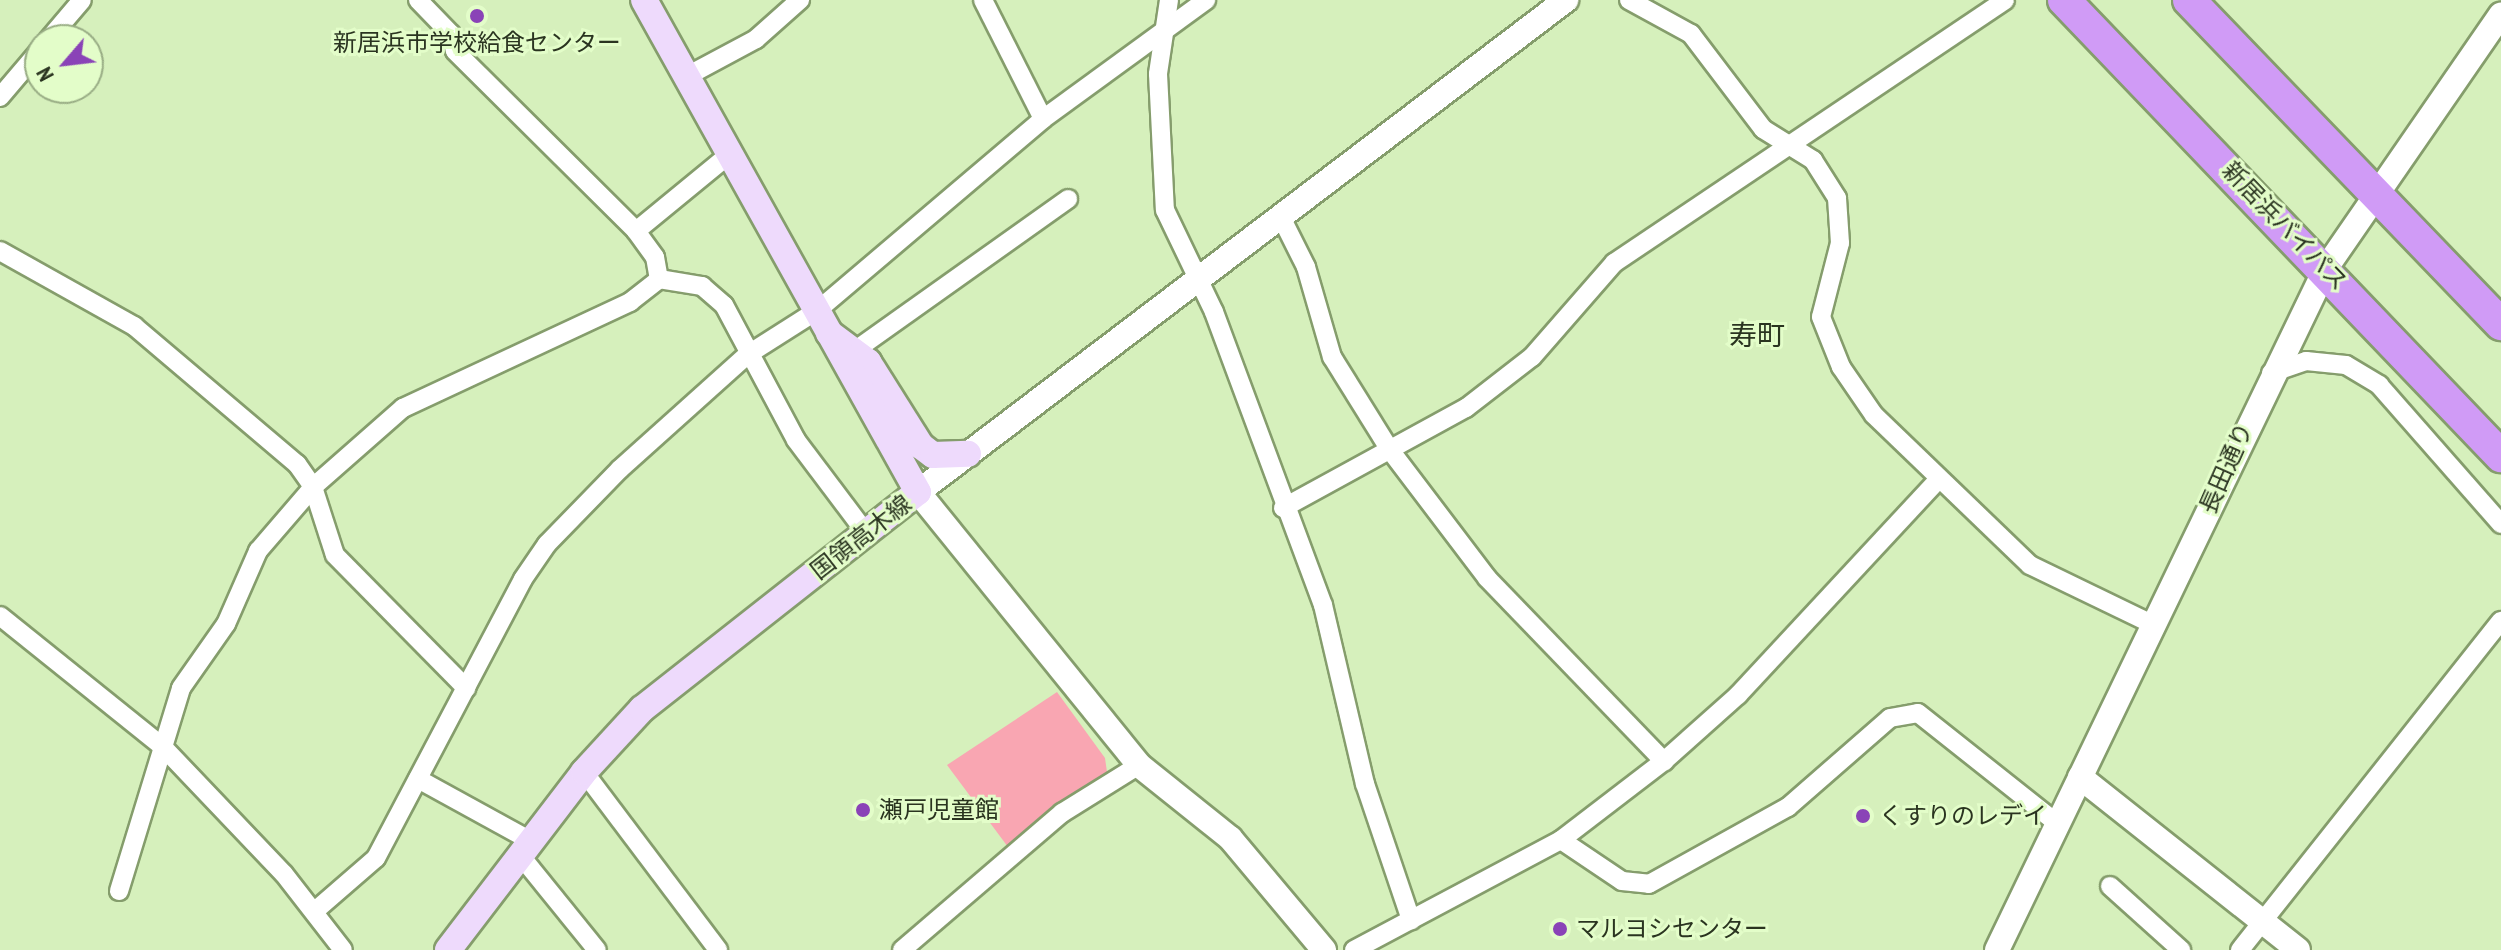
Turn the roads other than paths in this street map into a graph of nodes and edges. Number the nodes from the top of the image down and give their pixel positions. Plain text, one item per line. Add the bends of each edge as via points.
1 (82, 0) edge
2 (418, 0) edge
3 (644, 0) edge
4 (800, 0) edge
5 (983, 0) edge
6 (1169, 0) edge
7 (1206, 0) edge
8 (1566, 0) edge
9 (1629, 0) edge
10 (2005, 0) edge
11 (2064, 0) edge
12 (2189, 0) edge
13 (2501, 14) edge
14 (62, 24) edge
15 (1167, 27) junction
16 (24, 69) edge
17 (689, 75) junction
18 (0, 97) edge
19 (1043, 119) junction
20 (1792, 145) junction
21 (731, 153) junction
22 (2376, 192) junction
23 (1068, 199) dead end
24 (1281, 217) junction
25 (636, 231) junction
26 (0, 251) edge
27 (2326, 268) junction
28 (659, 279) junction
29 (1194, 282) junction
30 (823, 321) junction
31 (2501, 324) edge
32 (857, 349) junction
33 (747, 355) junction
34 (2269, 374) junction
35 (1390, 450) junction
36 (968, 454) junction
37 (2501, 456) edge
38 (1937, 481) junction
39 (313, 487) junction
40 (918, 492) junction
41 (1283, 508) junction
42 (2501, 524) edge
43 (866, 533) junction
44 (0, 616) edge
45 (2501, 621) edge
46 (2154, 625) junction
47 (466, 688) junction
48 (163, 747) junction
49 (1664, 761) junction
50 (1139, 765) junction
51 (584, 772) junction
52 (2080, 777) junction
53 (418, 779) junction
54 (2057, 823) junction
55 (1561, 840) junction
56 (525, 848) junction
57 (2110, 886) dead end
58 (119, 891) dead end
59 (316, 910) junction
60 (1411, 920) junction
61 (2262, 921) junction
62 (343, 950) edge
63 (448, 950) edge
64 (597, 950) edge
65 (718, 950) edge
66 (902, 950) edge
67 (1324, 950) edge
68 (1354, 950) edge
69 (1997, 950) edge
70 (2181, 950) edge
71 (2240, 950) edge
72 (2298, 950) edge

1 - 14 street
2 - 25 street via 451,34 455,51
3 - 17 main road, 国領高木線
4 - 17 street via 756,39
5 - 19 street
6 - 15 street
7 - 15 street
8 - 24 street
9 - 20 street via 1691,34 1763,129
10 - 20 street
11 - 27 highway, 新居浜バイパス
12 - 22 highway
13 - 22 street, 長田通り
15 - 19 street
15 - 29 street via 1158,74 1158,159 1172,234
16 - 18 street
17 - 21 main road, 国領高木線
19 - 30 street
20 - 35 street via 1614,263 1532,357 1466,408
20 - 38 street via 1813,160 1837,198 1839,256 1821,317 1841,367 1874,415
21 - 25 street
21 - 30 main road, 国領高木線
22 - 27 street, 長田通り
22 - 31 highway
23 - 32 street
24 - 29 street
24 - 35 street via 1306,267 1332,357
25 - 28 street via 655,257
26 - 39 street via 134,326 227,399
27 - 34 street, 長田通り
27 - 37 highway, 新居浜バイパス
28 - 33 street via 702,286 724,305
28 - 39 street via 630,302 569,324 403,408
29 - 36 street
29 - 41 street via 1214,312
30 - 32 main road
30 - 33 street
30 - 40 main road, 国領高木線
32 - 36 main road via 921,446 933,455
33 - 43 street via 796,440
33 - 47 street via 547,544
34 - 42 street via 2306,361 2346,365 2379,385
34 - 46 street, 長田通り
35 - 41 street
35 - 49 street via 1487,578
36 - 40 street
38 - 46 street via 2030,565
38 - 49 street via 1738,695
39 - 47 street via 335,555
39 - 48 street via 258,551 226,624 181,688
40 - 43 main road, 国領高木線
40 - 50 street
41 - 60 street via 1323,605 1365,784
43 - 51 main road, 国領高木線 via 642,709
44 - 48 street
45 - 61 street
46 - 52 street, 長田通り
47 - 53 street
48 - 58 street
48 - 59 street
49 - 55 street
50 - 66 street via 1062,813
50 - 67 street via 1230,838
51 - 56 main road, 国領高木線
51 - 65 street
52 - 54 street, 長田通り
52 - 61 street
53 - 56 street
53 - 59 street via 376,858
54 - 55 street via 1918,713 1890,718 1788,807 1649,884 1622,881
54 - 69 street, 長田通り
55 - 60 street
56 - 63 main road, 国領高木線
56 - 64 street
57 - 70 street
59 - 62 street
60 - 68 street
61 - 71 street
61 - 72 street

